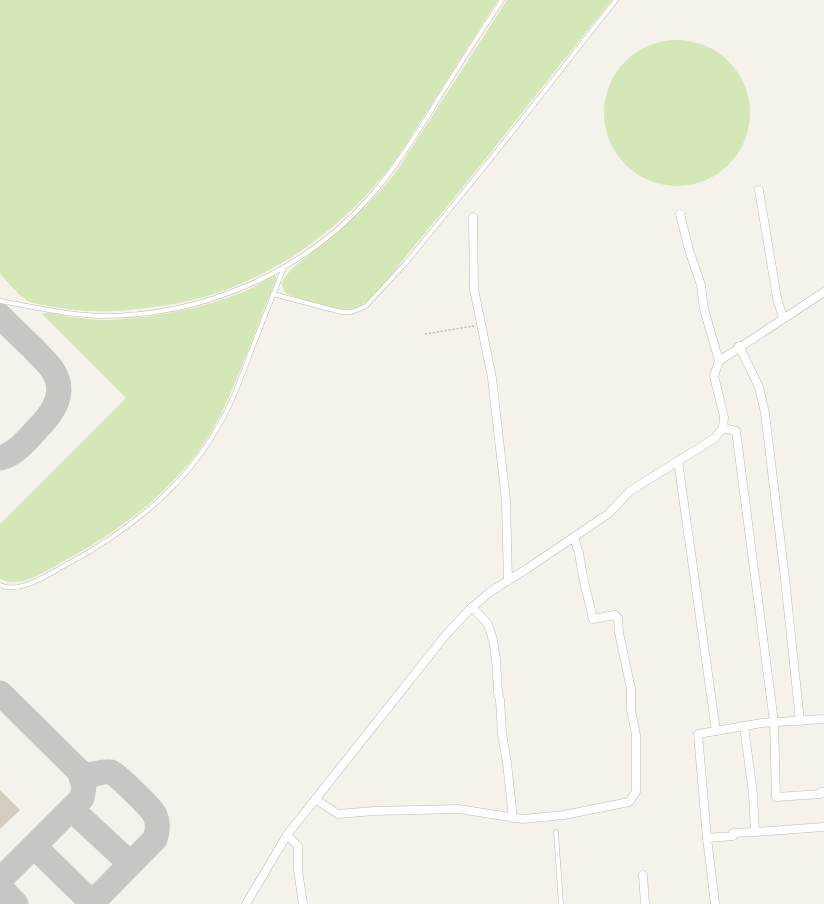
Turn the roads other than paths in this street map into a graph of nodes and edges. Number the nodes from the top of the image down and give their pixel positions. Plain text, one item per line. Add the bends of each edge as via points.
1 (502, 0) edge
2 (616, 0) edge
3 (759, 190) dead end
4 (680, 214) dead end
5 (473, 217) dead end
6 (284, 266) junction
7 (824, 292) edge
8 (273, 294) junction
9 (0, 301) edge
10 (783, 318) junction
11 (739, 346) junction
12 (719, 360) junction
13 (723, 428) junction
14 (678, 462) junction
15 (574, 538) junction
16 (508, 581) junction
17 (0, 585) edge
18 (472, 607) junction
19 (824, 719) edge
20 (800, 721) junction
21 (774, 722) junction
22 (744, 726) junction
23 (716, 731) junction
24 (824, 792) edge
25 (315, 799) junction
26 (513, 818) junction
27 (824, 827) edge
28 (556, 832) dead end
29 (755, 832) junction
30 (286, 835) junction
31 (707, 838) junction
32 (643, 875) dead end
33 (246, 904) edge
34 (303, 904) edge
35 (561, 904) edge
36 (645, 904) edge
37 (715, 904) edge

1 - 6 lane via 380,186 344,223 311,250
2 - 8 lane via 437,226 366,306 352,312 341,312
3 - 10 street via 777,298
4 - 12 street
5 - 16 street via 474,289 492,378 505,494
6 - 8 lane
6 - 9 lane via 247,286 219,297 148,312 88,315
7 - 10 street
8 - 17 lane via 222,421 195,461 168,491 134,522 79,558 25,585
10 - 11 street
11 - 12 street
11 - 20 street via 759,387 765,413
12 - 13 street via 714,376 724,417
13 - 14 street via 715,438
13 - 21 street via 736,432
14 - 15 street via 630,491 608,514
14 - 23 street
15 - 16 street
15 - 26 street via 593,619 615,615 618,618 631,688 631,710 636,735 636,792 629,802 564,815 523,820
16 - 18 street
18 - 25 street via 444,637
18 - 26 street via 488,624 493,640
19 - 20 street
20 - 21 street
21 - 22 street
21 - 24 street via 776,797
22 - 23 street
22 - 29 street
23 - 31 street via 698,734
25 - 26 street via 338,814 458,809
25 - 30 street
27 - 29 street
28 - 35 lane
29 - 31 street
30 - 33 street
30 - 34 street via 298,846 298,870
31 - 37 street
32 - 36 street

